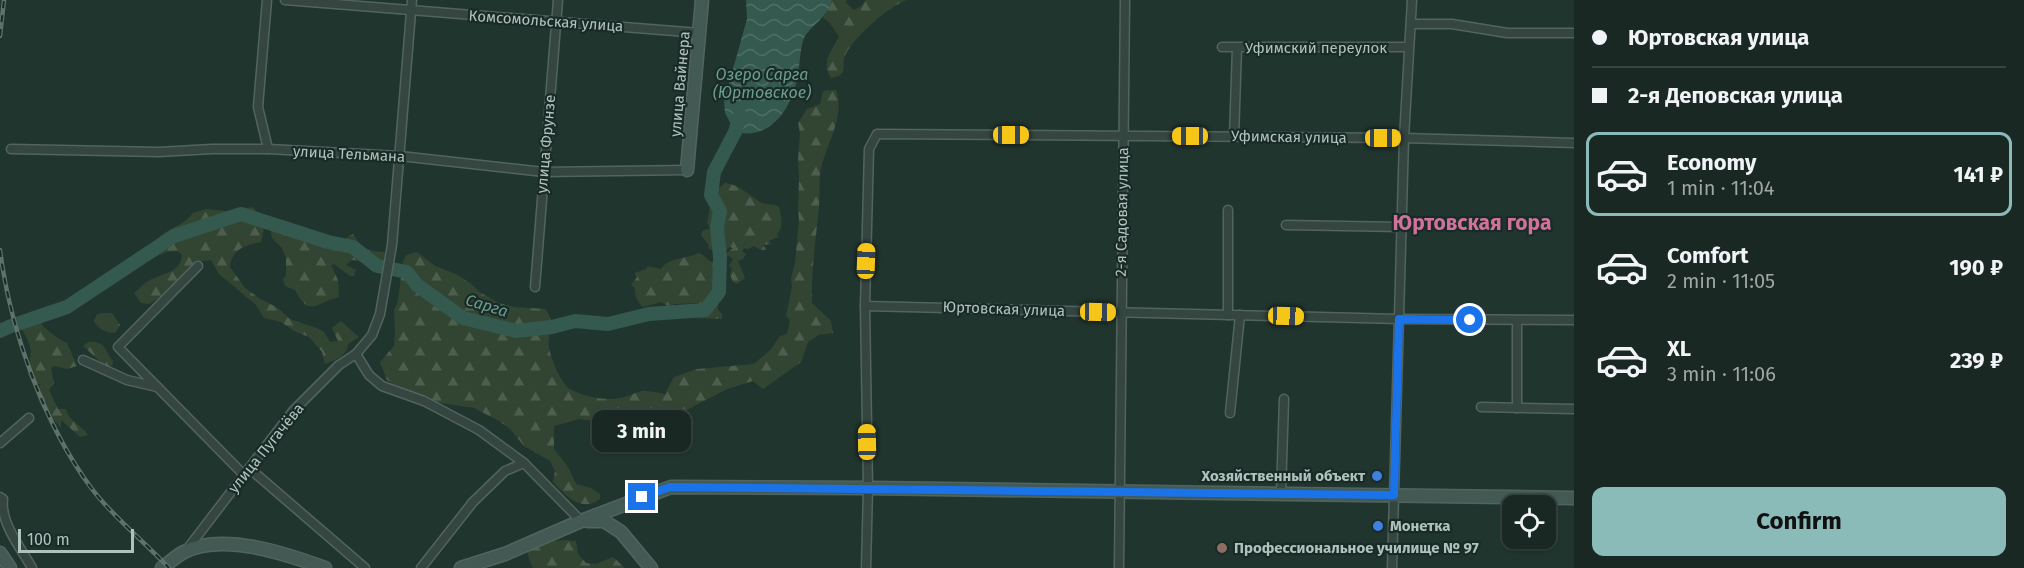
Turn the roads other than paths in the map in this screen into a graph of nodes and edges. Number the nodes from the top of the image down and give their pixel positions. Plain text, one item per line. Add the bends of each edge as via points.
1 (267, 0) edge
2 (285, 0) edge
3 (412, 0) edge
4 (558, 0) edge
5 (702, 0) edge
6 (1125, 0) edge
7 (1412, 0) edge
8 (411, 10) junction
9 (556, 21) junction
10 (1411, 24) junction
11 (699, 33) junction
12 (1574, 33) edge
13 (1222, 47) dead end
14 (1409, 47) junction
15 (1237, 48) junction
16 (1124, 136) junction
17 (1234, 137) junction
18 (1404, 138) junction
19 (1574, 143) edge
20 (11, 149) dead end
21 (268, 149) junction
22 (400, 156) junction
23 (687, 170) joint
24 (544, 172) junction
25 (1228, 210) dead end
26 (1286, 225) dead end
27 (1402, 227) junction
28 (198, 266) dead end
29 (535, 287) dead end
30 (865, 306) junction
31 (1121, 312) junction
32 (1228, 315) junction
33 (1240, 315) junction
34 (1399, 319) junction
35 (1517, 320) junction
36 (1574, 320) edge
37 (356, 354) junction
38 (82, 360) dead end
39 (158, 387) junction
40 (1284, 399) dead end
41 (1480, 407) dead end
42 (1517, 408) junction
43 (1574, 409) edge
44 (1230, 413) dead end
45 (29, 418) dead end
46 (0, 443) edge
47 (524, 463) junction
48 (246, 471) junction
49 (868, 488) junction
50 (1119, 491) junction
51 (1281, 494) junction
52 (1394, 495) junction
53 (0, 497) edge
54 (1574, 498) edge
55 (1, 506) edge
56 (581, 520) junction
57 (185, 552) junction
58 (0, 553) edge
59 (9, 568) edge
60 (32, 568) edge
61 (162, 568) edge
62 (325, 568) edge
63 (364, 568) edge
64 (421, 568) edge
65 (461, 568) edge
66 (651, 568) edge
67 (866, 568) edge
68 (1119, 568) edge
69 (1392, 568) edge

1 - 21 street via 258,107
2 - 8 street, Комсомольская улица
3 - 8 street, улица Пугачёва
4 - 9 street, улица Фрунзе
5 - 11 street, улица Вайнера
6 - 16 street, 2-я Садовая улица
7 - 10 street
8 - 9 street, Комсомольская улица
8 - 22 street, улица Пугачёва
9 - 11 street, Комсомольская улица
9 - 24 street, улица Фрунзе
10 - 12 street via 1452,24 1507,33
10 - 14 street
11 - 23 street, улица Вайнера
13 - 15 street, Уфимский переулок
14 - 15 street, Уфимский переулок
14 - 18 street
15 - 17 street
16 - 17 street, Уфимская улица
16 - 30 street, Уфимская улица via 877,134 869,149
16 - 31 street, 2-я Садовая улица
17 - 18 street, Уфимская улица
18 - 19 street, Уфимская улица
18 - 27 street
20 - 21 street, улица Тельмана
21 - 22 street, улица Тельмана
22 - 24 street, улица Тельмана
22 - 37 street, улица Пугачёва via 380,314 372,335
23 - 24 street, улица Тельмана
24 - 29 street, улица Фрунзе
25 - 32 street
26 - 27 street
27 - 34 street
28 - 39 street via 118,347
30 - 31 street, Юртовская улица
30 - 49 street
31 - 32 street, Юртовская улица
31 - 50 street, 2-я Садовая улица
32 - 33 street, Юртовская улица
33 - 34 street, Юртовская улица
33 - 44 street
34 - 35 street, Юртовская улица
34 - 52 street
35 - 36 street, Юртовская улица
35 - 42 street
37 - 47 street via 369,375 382,386 424,401 479,430
37 - 48 street, улица Пугачёва via 339,365 293,411
38 - 39 street via 127,380
39 - 48 street
40 - 51 street
41 - 42 street
42 - 43 street
45 - 46 street
47 - 56 street
47 - 64 street via 505,471 473,502
48 - 57 street, улица Пугачёва
48 - 63 street
49 - 50 street
49 - 56 street via 670,487
49 - 67 street
50 - 51 street
50 - 68 street, 2-я Садовая улица
51 - 52 street
52 - 54 street
52 - 69 street
53 - 55 street
55 - 60 street
56 - 65 street via 505,554
56 - 66 street via 604,521 621,532
57 - 61 street
57 - 62 street via 204,546 250,547
58 - 59 street

